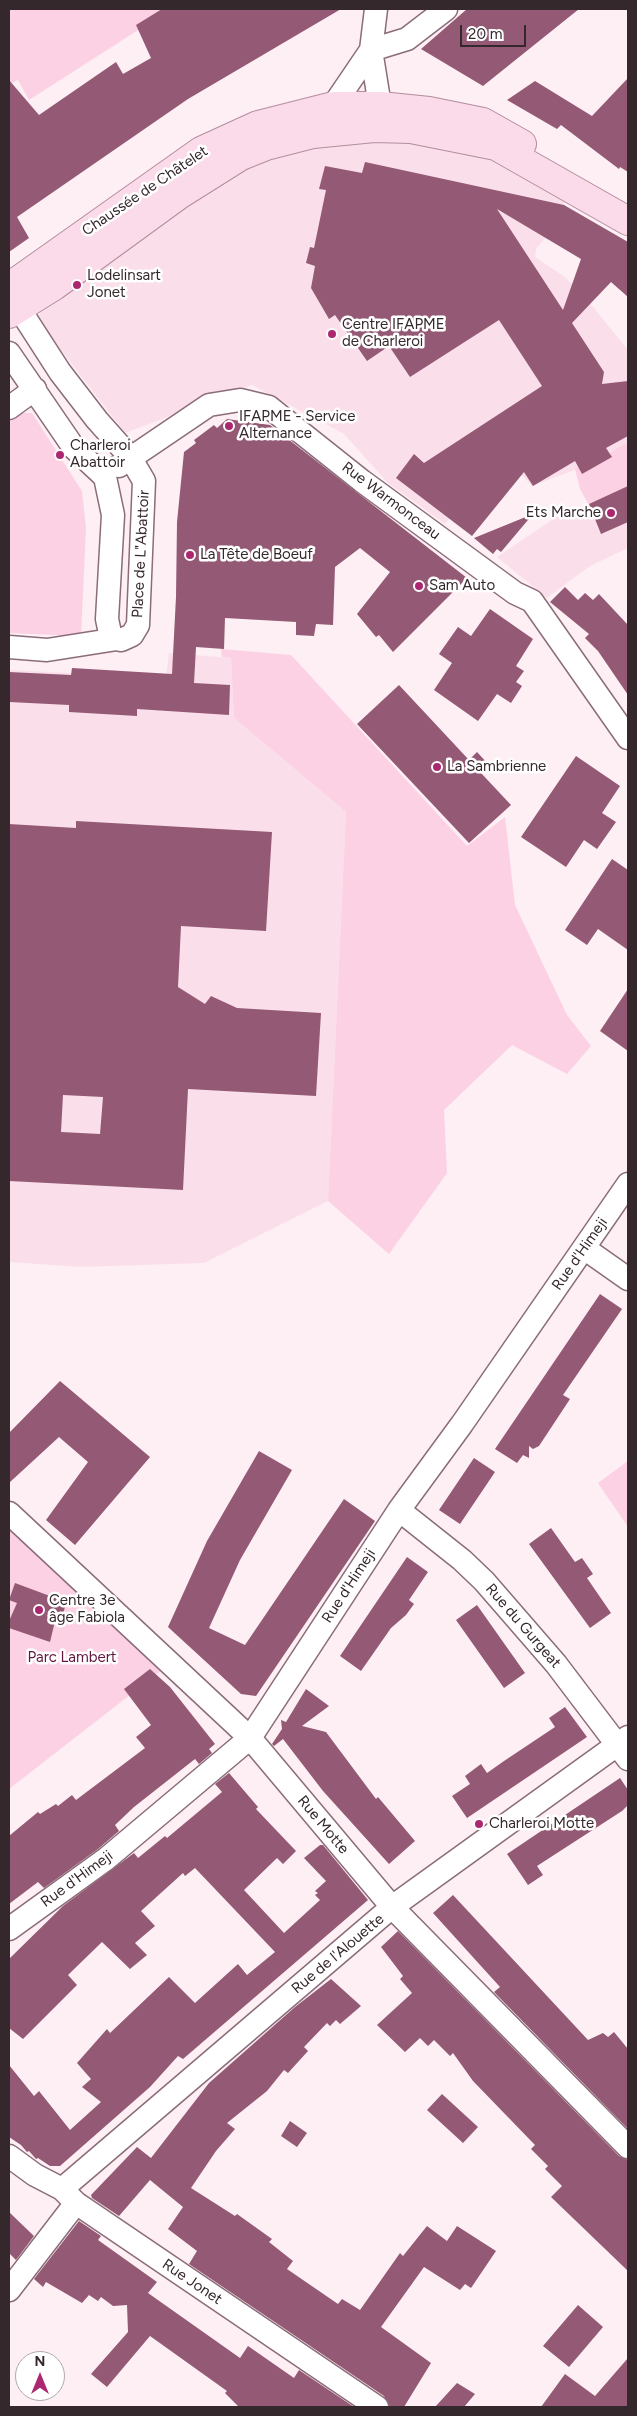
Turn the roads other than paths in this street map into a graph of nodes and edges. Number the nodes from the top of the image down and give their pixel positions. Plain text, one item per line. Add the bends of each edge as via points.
1 (376, 9) edge
2 (446, 9) edge
3 (371, 50) junction
4 (377, 117) junction
5 (337, 119) junction
6 (628, 202) edge
7 (628, 221) edge
8 (11, 300) edge
9 (9, 353) edge
10 (35, 389) junction
11 (9, 408) edge
12 (130, 457) junction
13 (105, 477) junction
14 (118, 640) junction
15 (9, 647) edge
16 (628, 738) edge
17 (628, 1184) edge
18 (584, 1248) junction
19 (628, 1279) edge
20 (399, 1510) junction
21 (9, 1513) edge
22 (250, 1738) junction
23 (625, 1747) edge
24 (392, 1907) junction
25 (9, 1929) edge
26 (628, 2147) edge
27 (9, 2156) edge
28 (69, 2196) junction
29 (9, 2290) edge
30 (376, 2407) edge

1 - 3 street
2 - 3 street via 408,39
3 - 4 street
3 - 5 street
4 - 5 main road, Chaussée de Châtelet
4 - 6 main road via 429,111 483,122
4 - 7 main road via 410,129 496,146
5 - 8 main road, Chaussée de Châtelet via 313,134 241,156 179,195 54,286
5 - 8 main road, Chaussée de Châtelet via 258,125 201,151
8 - 12 street, Place de L"Abattoir via 60,372
9 - 10 street
10 - 11 street
10 - 13 street via 74,448
12 - 13 street, Rue Warmonceau
12 - 14 street, Place de L"Abattoir via 144,481 138,625 132,635
12 - 16 street, Rue Warmonceau via 209,405 240,400 268,407 362,481 515,593 532,601
13 - 14 street, Place de L"Abattoir via 113,515 107,619 111,638
14 - 15 street via 47,650
17 - 18 street, Rue d'Himeji
18 - 19 street
18 - 20 street, Rue d'Himeji
20 - 22 street, Rue d'Himeji
20 - 23 street, Rue du Gurgeat via 484,1581
21 - 22 street, Rue Motte
22 - 24 street, Rue Motte
22 - 25 street, Rue d'Himeji via 106,1859
23 - 24 street, Rue de l'Alouette
24 - 26 street, Rue Motte
24 - 28 street, Rue de l'Alouette
27 - 28 street, Rue Jonet
28 - 29 street, Rue de l'Alouette
28 - 30 street, Rue Jonet

